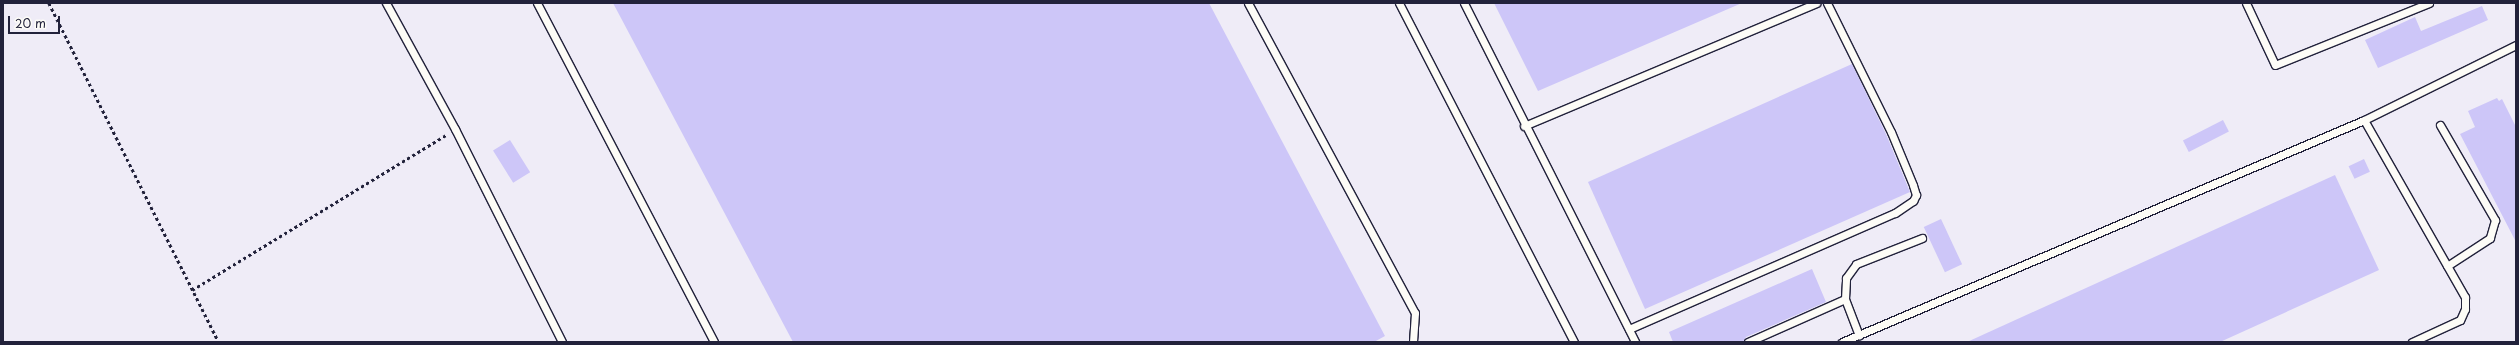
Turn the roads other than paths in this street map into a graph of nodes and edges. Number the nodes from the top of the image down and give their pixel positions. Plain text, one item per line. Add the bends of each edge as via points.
1 (386, 3) edge
2 (536, 3) edge
3 (1248, 3) edge
4 (1399, 3) edge
5 (1464, 3) edge
6 (1816, 3) edge
7 (1827, 3) edge
8 (2246, 3) edge
9 (2429, 3) edge
10 (2516, 46) edge
11 (2364, 120) junction
12 (2440, 125) dead end
13 (1524, 126) junction
14 (1922, 238) dead end
15 (2448, 266) junction
16 (1844, 300) junction
17 (1629, 329) junction
18 (1859, 335) junction
19 (562, 342) edge
20 (714, 342) edge
21 (1413, 342) edge
22 (1574, 342) edge
23 (1635, 342) edge
24 (1748, 342) edge
25 (1842, 342) edge
26 (2412, 342) edge

1 - 19 lane via 455,129
2 - 20 lane
3 - 21 lane via 1414,313
4 - 22 lane
5 - 13 lane
6 - 13 lane
7 - 17 lane via 1891,132 1913,185 1916,195 1913,201 1895,213
8 - 9 lane via 2275,65
10 - 11 lane
11 - 15 lane
11 - 18 lane
12 - 15 lane via 2495,220 2490,238
13 - 17 lane
14 - 16 lane via 1856,264 1846,278
15 - 26 lane via 2464,297 2465,309 2460,320
16 - 18 lane
16 - 24 lane
17 - 23 lane
18 - 25 lane

